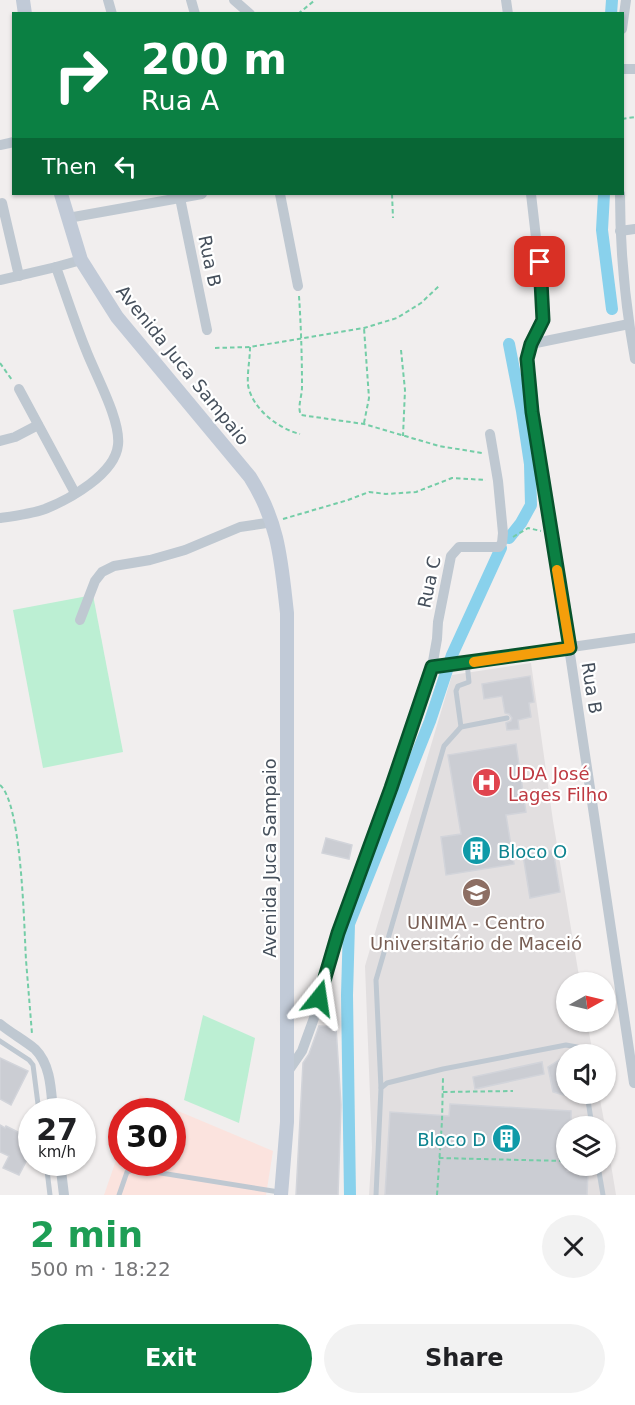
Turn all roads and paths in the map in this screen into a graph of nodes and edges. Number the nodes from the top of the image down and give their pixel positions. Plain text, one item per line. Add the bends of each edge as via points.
1 (234, 0) edge
2 (315, 0) edge
3 (248, 12) edge
4 (300, 12) edge
5 (61, 195) edge
6 (196, 195) edge
7 (280, 195) edge
8 (392, 195) edge
9 (531, 195) edge
10 (620, 195) edge
11 (180, 198) junction
12 (2, 203) dead end
13 (68, 218) junction
14 (393, 218) dead end
15 (635, 228) edge
16 (620, 231) junction
17 (81, 260) junction
18 (56, 267) junction
19 (19, 276) junction
20 (2, 280) edge
21 (298, 286) joint
22 (439, 286) dead end
23 (631, 310) edge
24 (629, 324) junction
25 (364, 327) junction
26 (207, 330) dead end
27 (302, 339) junction
28 (531, 344) junction
29 (250, 347) junction
30 (215, 348) dead end
31 (401, 350) dead end
32 (635, 359) edge
33 (0, 363) edge
34 (19, 389) joint
35 (364, 424) junction
36 (38, 425) junction
37 (300, 434) dead end
38 (490, 434) dead end
39 (403, 436) junction
40 (0, 441) edge
41 (494, 455) junction
42 (498, 481) junction
43 (75, 494) junction
44 (0, 518) edge
45 (273, 522) junction
46 (528, 528) dead end
47 (537, 530) dead end
48 (80, 620) dead end
49 (635, 638) edge
50 (570, 648) junction
51 (462, 664) junction
52 (436, 667) junction
53 (507, 718) dead end
54 (461, 727) junction
55 (0, 785) edge
56 (0, 1024) edge
57 (0, 1041) edge
58 (556, 1047) edge
59 (34, 1048) junction
60 (443, 1069) junction
61 (287, 1073) junction
62 (634, 1083) edge
63 (381, 1088) junction
64 (513, 1091) dead end
65 (443, 1092) junction
66 (37, 1098) edge
67 (51, 1098) edge
68 (439, 1158) junction
69 (556, 1161) edge
70 (48, 1176) edge
71 (62, 1176) edge
72 (600, 1176) edge
73 (281, 1194) edge
74 (50, 1195) edge
75 (64, 1195) edge
76 (119, 1195) edge
77 (376, 1195) edge
78 (437, 1195) edge
79 (603, 1195) edge

1 - 3 street
2 - 4 path
5 - 13 main road, Avenida Juca Sampaio
6 - 11 street
7 - 21 street
8 - 14 path
9 - 28 street, Rua B via 544,308 543,320
10 - 16 street
11 - 13 street
11 - 26 street, Rua B
12 - 19 street
13 - 17 main road, Avenida Juca Sampaio
15 - 16 street
16 - 23 street
17 - 18 street
17 - 45 main road, Avenida Juca Sampaio via 117,317 250,477
18 - 19 street
18 - 43 street via 118,435 114,458 95,481
19 - 20 street
21 - 27 path
22 - 25 path via 397,318
23 - 24 street
24 - 28 street
24 - 32 street
25 - 27 path
25 - 35 path via 369,398
27 - 29 path
27 - 35 path via 302,396 298,410 301,416
28 - 50 street, Rua B via 527,359 532,412
29 - 30 path
29 - 37 path via 248,385 255,403 270,418
31 - 39 path via 405,390
33 - 34 path
34 - 36 street
35 - 39 path
36 - 40 street
36 - 43 street
38 - 41 street
39 - 41 path
41 - 42 street
42 - 45 path via 452,478 416,492 369,492
42 - 52 street, Rua C via 504,538 499,547 459,547 453,552 438,622
43 - 44 street via 45,509
45 - 48 street via 240,527 185,550 108,569 95,581
45 - 61 main road, Avenida Juca Sampaio via 287,613
46 - 47 path
49 - 50 street
50 - 51 street
50 - 62 street, Rua B
51 - 52 street
51 - 54 lane via 469,682 456,691
52 - 61 street via 338,933 302,1051
53 - 54 lane
54 - 63 lane via 444,746 377,975
55 - 59 path via 13,814 22,880
56 - 59 street
57 - 66 lane via 33,1065
58 - 60 lane
59 - 67 street via 47,1070
60 - 63 lane via 397,1079
60 - 65 path
61 - 73 main road, Avenida Juca Sampaio
63 - 77 lane
64 - 65 path
65 - 68 path
68 - 69 path
68 - 78 path
70 - 74 lane
71 - 75 street
72 - 79 lane
73 - 76 lane via 136,1170 127,1172

